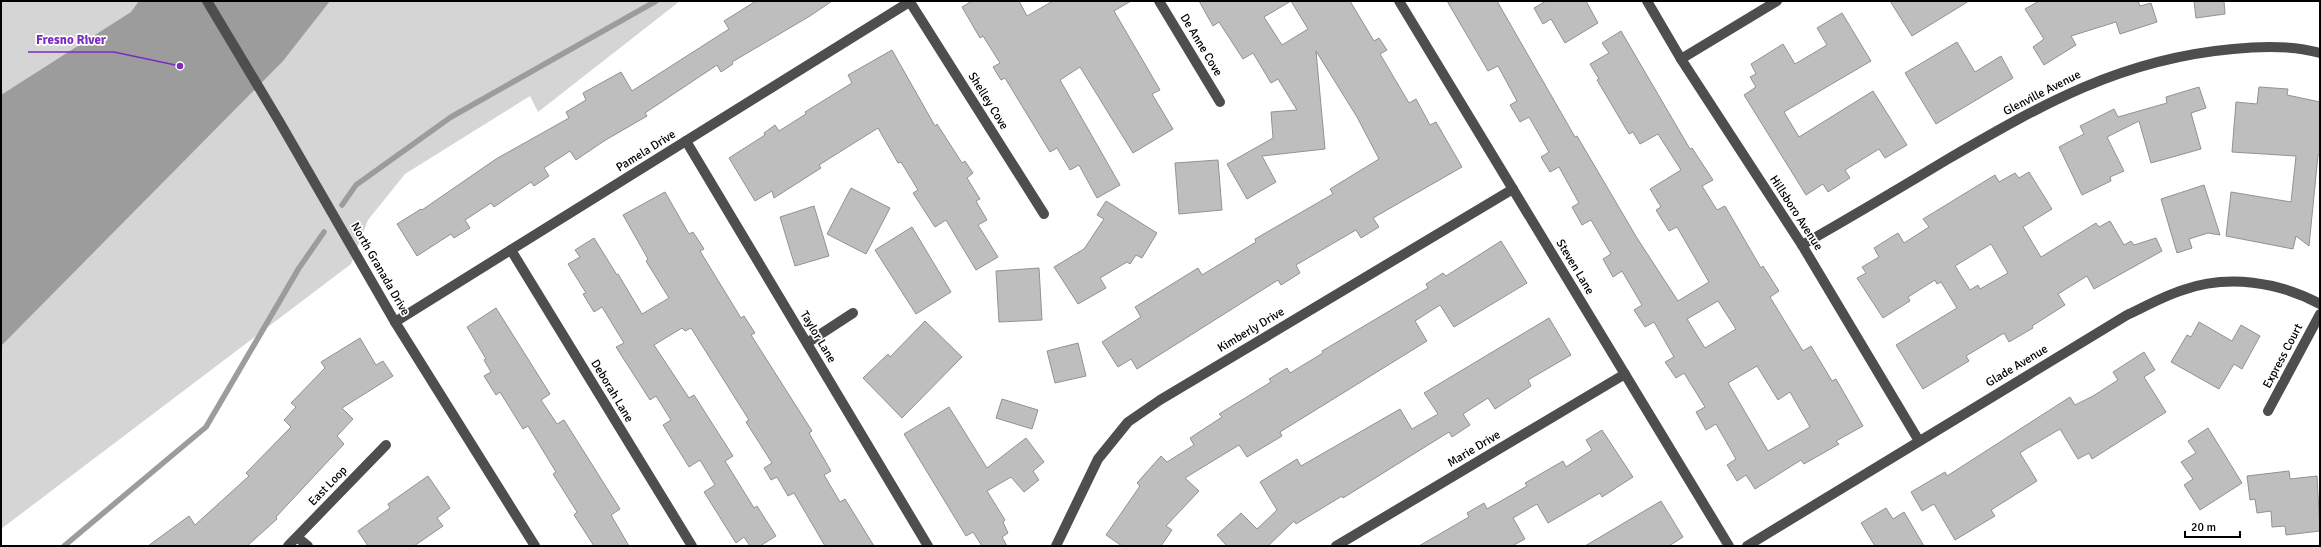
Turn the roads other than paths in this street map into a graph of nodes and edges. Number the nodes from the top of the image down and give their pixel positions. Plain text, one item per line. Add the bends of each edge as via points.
1 (207, 1) edge
2 (911, 1) edge
3 (1159, 1) edge
4 (1399, 1) edge
5 (1646, 1) edge
6 (1777, 1) edge
7 (2320, 53) edge
8 (1681, 59) junction
9 (1220, 102) dead end
10 (686, 141) junction
11 (1513, 189) junction
12 (1044, 214) dead end
13 (1802, 245) junction
14 (511, 250) junction
15 (2320, 304) edge
16 (853, 313) dead end
17 (2320, 314) edge
18 (396, 322) junction
19 (807, 343) junction
20 (1625, 374) junction
21 (2268, 411) dead end
22 (1919, 442) junction
23 (386, 445) dead end
24 (297, 536) junction
25 (288, 546) edge
26 (308, 546) edge
27 (535, 546) edge
28 (692, 546) edge
29 (928, 546) edge
30 (1056, 546) edge
31 (1336, 546) edge
32 (1729, 546) edge
33 (1747, 546) edge

1 - 18 street, North Granada Drive
2 - 10 street, Pamela Drive
2 - 12 street, Shelley Cove
3 - 9 street, De Anne Cove
4 - 11 street, Steven Lane
5 - 8 street, Hillsboro Avenue
6 - 8 street
7 - 13 street, Glenville Avenue via 2262,46 2201,52 2142,65 2086,85 2022,116
8 - 13 street, Hillsboro Avenue
10 - 14 street, Pamela Drive
10 - 19 street, Taylor Lane
11 - 20 street, Steven Lane
11 - 30 street, Kimberly Drive via 1160,400 1128,422 1098,459
13 - 22 street, Hillsboro Avenue
14 - 18 street, Pamela Drive
14 - 28 street, Deborah Lane
15 - 22 street, Glade Avenue via 2275,285 2230,281 2184,289 2127,315
16 - 19 street
17 - 21 street, Express Court
18 - 27 street, North Granada Drive
19 - 29 street, Taylor Lane
20 - 31 street, Marie Drive
20 - 32 street, Steven Lane
22 - 33 street, Glade Avenue
23 - 24 street, East Loop
24 - 25 street, East Loop
24 - 26 street

